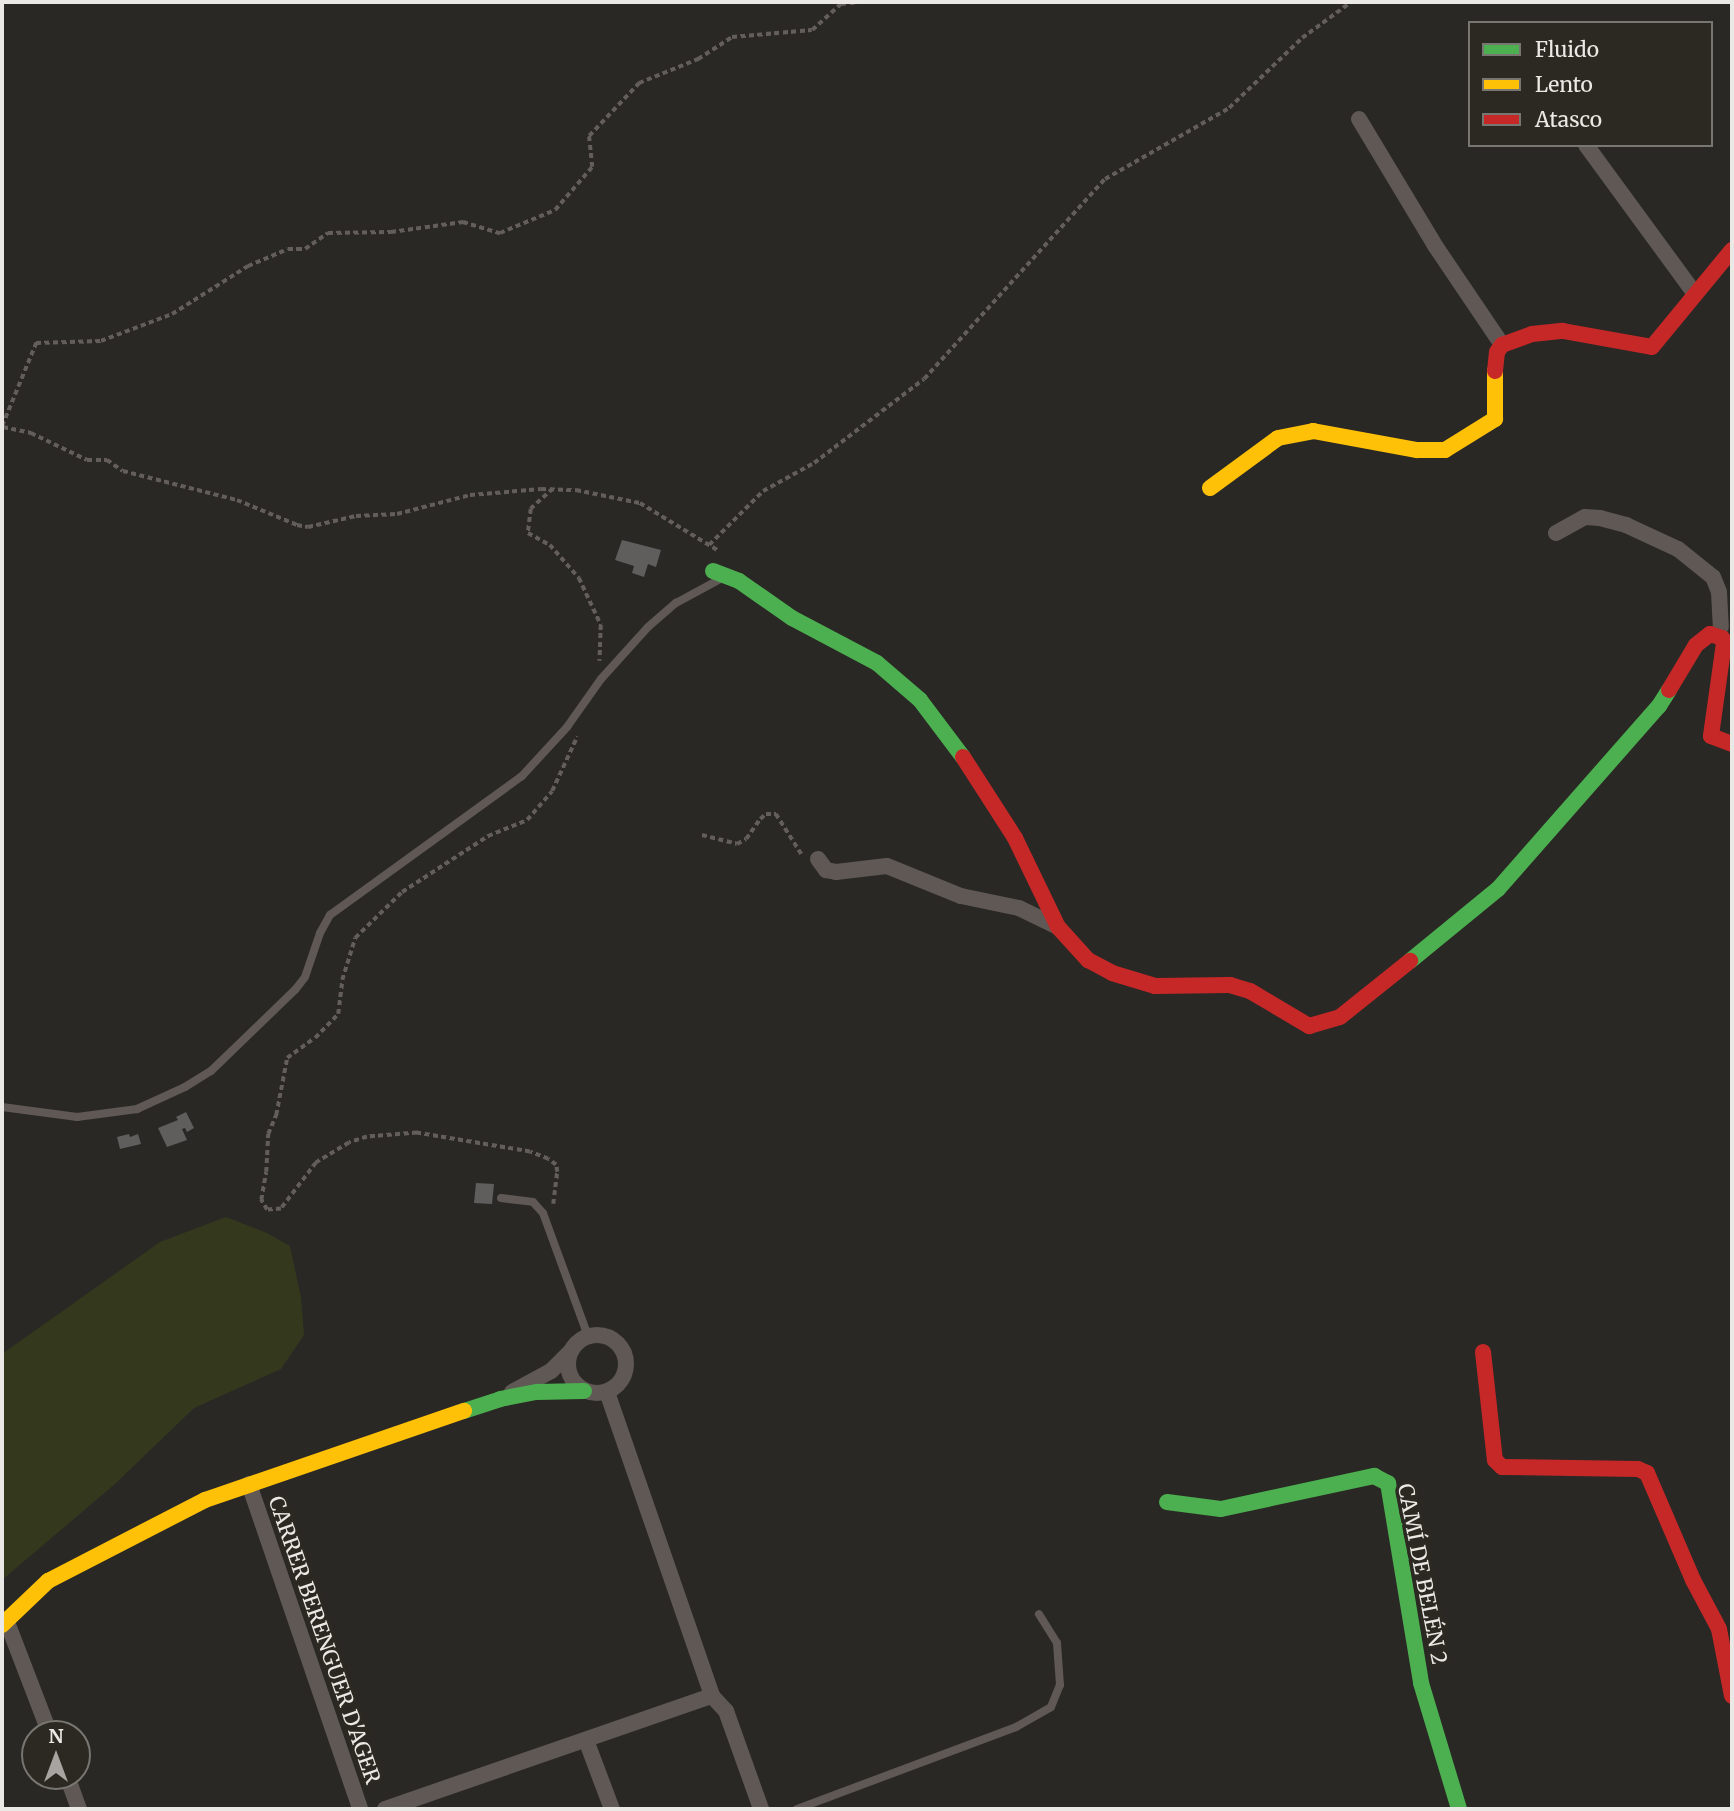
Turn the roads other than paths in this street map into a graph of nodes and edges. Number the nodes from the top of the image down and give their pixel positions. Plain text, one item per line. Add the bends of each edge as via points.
1 (1359, 119) dead end
2 (1588, 147) edge
3 (1732, 250) edge
4 (1695, 294) junction
5 (1502, 345) junction
6 (1210, 488) dead end
7 (1556, 533) dead end
8 (727, 576) joint
9 (1724, 627) edge
10 (1732, 744) edge
11 (822, 865) road end
12 (1058, 927) junction
13 (2, 1107) edge
14 (501, 1198) dead end
15 (588, 1336) junction
16 (572, 1349) junction
17 (1483, 1352) dead end
18 (583, 1391) junction
19 (607, 1392) junction
20 (500, 1399) junction
21 (249, 1484) junction
22 (1167, 1502) dead end
23 (1040, 1614) dead end
24 (4, 1624) edge
25 (712, 1696) junction
26 (1732, 1696) edge
27 (44, 1720) edge
28 (586, 1740) junction
29 (72, 1790) edge
30 (79, 1809) edge
31 (359, 1809) edge
32 (385, 1809) edge
33 (612, 1809) edge
34 (761, 1809) edge
35 (797, 1809) edge
36 (1459, 1809) edge

1 - 5 street
2 - 4 street
3 - 4 street
4 - 5 street via 1653,347 1563,331 1532,334
5 - 6 street via 1494,379 1495,419 1445,450 1417,450 1313,431 1278,438
7 - 9 street via 1585,517 1600,518 1678,549 1713,577 1720,592
8 - 12 street via 792,618 877,663 920,700 1015,838
8 - 13 lane via 665,612 600,679 567,727 522,775 330,915 305,977 211,1071 137,1109 77,1117
9 - 10 street via 1711,736
9 - 12 street via 1696,645 1659,706 1498,889 1340,1017 1309,1026 1250,990 1230,985 1155,986 1133,980 1088,960
11 - 12 street via 836,872 887,866 961,896 1019,908
14 - 15 lane via 533,1202 543,1213
15 - 16 street
15 - 19 street via 608,1337 624,1350 627,1370 623,1380
16 - 18 street via 570,1376
16 - 20 street via 551,1371
17 - 26 street via 1495,1461 1502,1467 1638,1469 1647,1473 1719,1629
18 - 19 street
18 - 20 street
19 - 25 street
20 - 21 street
21 - 24 street via 205,1500 48,1581
21 - 31 street, CARRER BERENGUER D'AGER
22 - 36 street, CAMÍ DE BELÉN 2 via 1221,1509 1374,1476 1388,1483 1421,1683
23 - 35 lane via 1057,1643 1060,1685 1051,1707 1016,1727
24 - 27 street
25 - 28 street
25 - 34 street via 726,1711
28 - 32 street
28 - 33 street
29 - 30 street

